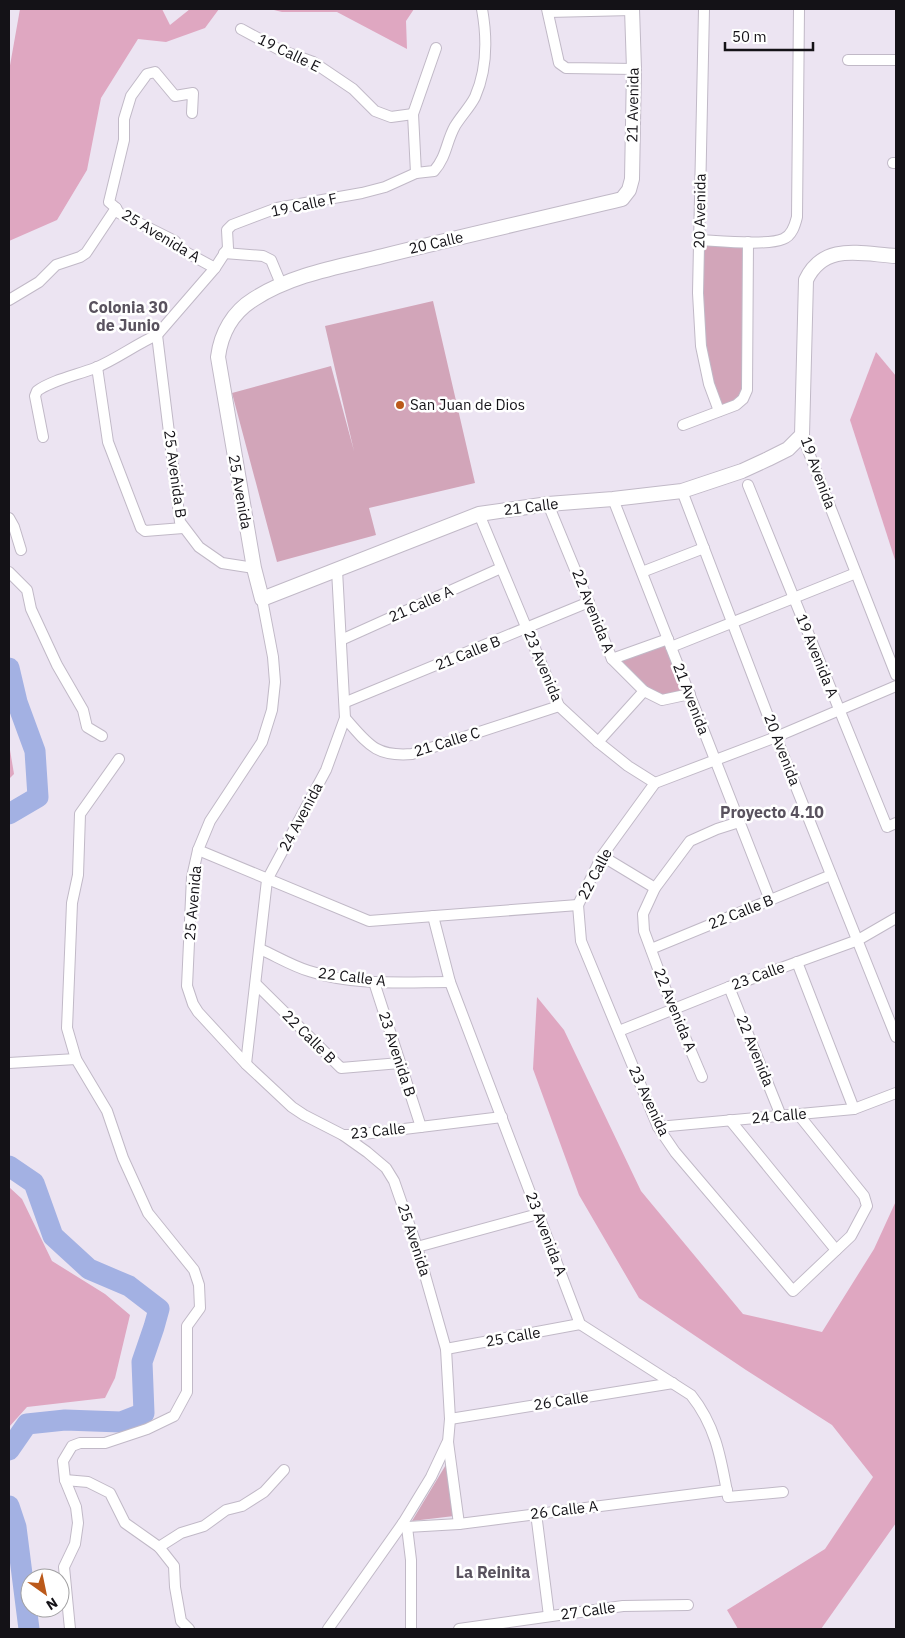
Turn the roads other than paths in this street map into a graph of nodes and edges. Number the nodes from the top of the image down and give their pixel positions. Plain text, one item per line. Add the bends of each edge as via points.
1 (482, 9) edge
2 (632, 9) edge
3 (704, 9) edge
4 (799, 9) edge
5 (548, 10) edge
6 (241, 29) dead end
7 (436, 48) dead end
8 (848, 60) dead end
9 (896, 60) edge
10 (634, 69) junction
11 (192, 113) dead end
12 (414, 114) junction
13 (416, 173) junction
14 (622, 200) joint
15 (112, 205) junction
16 (700, 240) junction
17 (748, 242) junction
18 (224, 253) junction
19 (896, 256) edge
20 (215, 268) junction
21 (281, 284) junction
22 (253, 299) joint
23 (9, 300) edge
24 (157, 335) junction
25 (96, 367) junction
26 (719, 411) junction
27 (683, 425) dead end
28 (802, 435) junction
29 (43, 437) dead end
30 (748, 485) dead end
31 (682, 490) junction
32 (613, 499) junction
33 (548, 504) junction
34 (479, 514) junction
35 (9, 518) edge
36 (183, 528) junction
37 (704, 548) junction
38 (21, 550) dead end
39 (254, 568) junction
40 (501, 568) junction
41 (337, 570) junction
42 (9, 572) edge
43 (642, 572) junction
44 (856, 573) junction
45 (794, 598) junction
46 (262, 599) junction
47 (589, 602) junction
48 (733, 623) junction
49 (527, 629) junction
50 (341, 640) junction
51 (669, 643) junction
52 (612, 659) junction
53 (896, 675) edge
54 (896, 686) edge
55 (644, 691) junction
56 (690, 694) junction
57 (346, 702) junction
58 (559, 706) junction
59 (839, 711) junction
60 (345, 718) junction
61 (102, 736) dead end
62 (776, 737) junction
63 (598, 742) junction
64 (119, 759) dead end
65 (715, 760) junction
66 (655, 783) junction
67 (739, 822) junction
68 (891, 825) edge
69 (198, 850) junction
70 (602, 856) junction
71 (831, 875) junction
72 (267, 880) junction
73 (655, 888) junction
74 (770, 900) junction
75 (578, 905) junction
76 (433, 916) junction
77 (896, 918) edge
78 (858, 940) junction
79 (260, 949) junction
80 (651, 949) junction
81 (797, 962) junction
82 (374, 982) junction
83 (450, 982) junction
84 (256, 984) junction
85 (729, 987) junction
86 (673, 1009) junction
87 (619, 1032) junction
88 (896, 1037) edge
89 (76, 1059) junction
90 (9, 1063) edge
91 (400, 1063) junction
92 (246, 1064) junction
93 (702, 1077) dead end
94 (896, 1093) edge
95 (854, 1108) junction
96 (798, 1114) junction
97 (781, 1116) junction
98 (502, 1117) junction
99 (730, 1120) junction
100 (421, 1127) junction
101 (658, 1127) junction
102 (343, 1135) junction
103 (538, 1214) junction
104 (417, 1247) junction
105 (836, 1250) junction
106 (580, 1324) junction
107 (446, 1349) junction
108 (672, 1383) junction
109 (450, 1419) junction
110 (448, 1442) junction
111 (284, 1470) dead end
112 (65, 1480) junction
113 (783, 1492) dead end
114 (728, 1493) junction
115 (536, 1514) junction
116 (459, 1524) junction
117 (405, 1525) junction
118 (158, 1547) junction
119 (688, 1605) dead end
120 (549, 1616) junction
121 (70, 1629) edge
122 (189, 1629) edge
123 (328, 1629) edge
124 (411, 1629) edge
125 (464, 1629) edge

1 - 13 street, 19 Calle F via 484,67 475,97 454,127 442,162 434,171
2 - 5 street
2 - 10 street, 21 Avenida
3 - 16 street, 20 Avenida
4 - 17 street via 798,217 790,234 783,240
5 - 10 street via 559,64 566,68
6 - 12 street, 19 Calle E via 280,50 313,62 353,89 375,111 391,117
7 - 12 street
8 - 9 street
10 - 14 street, 21 Avenida via 632,179
11 - 15 street via 193,93 175,96 155,72 148,74 131,96 124,119 124,140
12 - 13 street
13 - 18 street, 19 Calle F via 362,193 277,208 232,225 227,230 228,248
14 - 21 street, 20 Calle via 427,245
15 - 20 street, 25 Avenida A via 119,213 174,241 180,249
15 - 23 street via 86,253 56,265 39,282
16 - 17 street
16 - 26 street, 20 Avenida via 701,346
17 - 26 street via 747,390 736,406
18 - 20 street, 19 Calle F
18 - 21 street via 263,256 272,260
19 - 28 street, 19 Avenida via 830,255 817,263 806,280
20 - 24 street, 19 Calle F
21 - 22 street, 20 Calle
22 - 39 street, 25 Avenida via 238,311 228,326 220,342 218,357
24 - 25 street, 19 Calle F
24 - 36 street, 25 Avenida B
25 - 29 street, 19 Calle F via 37,391 35,396
25 - 36 street via 108,442 142,528
26 - 27 street
28 - 31 street, 21 Calle via 788,449 742,471
28 - 44 street, 19 Avenida
30 - 45 street, 19 Avenida A
31 - 32 street, 21 Calle
31 - 37 street, 20 Avenida
32 - 33 street, 21 Calle
32 - 43 street, 21 Avenida
33 - 34 street, 21 Calle
33 - 47 street, 22 Avenida A
34 - 40 street, 23 Avenida
34 - 41 street, 21 Calle
35 - 38 street
36 - 39 street, 25 Avenida B via 200,547 222,563
37 - 43 street
37 - 48 street, 20 Avenida
39 - 46 street, 25 Avenida
40 - 49 street, 23 Avenida
40 - 50 street, 21 Calle A
41 - 46 street, 21 Calle
41 - 50 street, 24 Avenida
42 - 61 street via 27,590 31,608 57,665 83,710 87,727
43 - 51 street, 21 Avenida
44 - 45 street
44 - 53 street, 19 Avenida
45 - 48 street
45 - 59 street, 19 Avenida A
46 - 69 street, 25 Avenida via 273,657 272,710 262,742 210,821
47 - 49 street, 21 Calle B
47 - 52 street, 22 Avenida A
48 - 51 street
48 - 62 street, 20 Avenida
49 - 57 street, 21 Calle B
49 - 58 street, 23 Avenida
50 - 57 street, 24 Avenida
51 - 52 street
51 - 56 street, 21 Avenida
52 - 55 street, 22 Avenida A
54 - 59 street
55 - 56 street, 22 Avenida A via 662,700
55 - 63 street
56 - 65 street, 21 Avenida
57 - 60 street, 24 Avenida
58 - 60 street, 21 Calle C via 412,754 395,755 369,744
58 - 63 street, 23 Avenida
59 - 62 street
59 - 68 street, 19 Avenida A
60 - 72 street, 24 Avenida via 326,770
62 - 65 street
62 - 71 street, 20 Avenida
63 - 66 street, 23 Avenida
64 - 89 street via 80,814 78,875 72,903 67,1028
65 - 66 street
65 - 67 street, 21 Avenida
66 - 70 street, 22 Calle
67 - 73 street via 690,842
67 - 74 street, 21 Avenida
69 - 72 street, 22 Calle
69 - 92 street, 25 Avenida via 192,877 187,986 198,1012
70 - 73 street
70 - 75 street, 22 Calle
71 - 74 street, 22 Calle B
71 - 78 street, 20 Avenida
72 - 76 street, 22 Calle via 369,921
72 - 79 street, 24 Avenida
73 - 80 street, 22 Avenida A via 643,914 644,931
74 - 80 street, 22 Calle B
75 - 76 street, 22 Calle
75 - 87 street, 23 Avenida via 581,942
76 - 83 street, 23 Avenida A
77 - 78 street, 23 Calle
78 - 81 street, 23 Calle
78 - 88 street, 20 Avenida
79 - 82 street, 22 Calle A via 308,971
79 - 84 street, 24 Avenida
80 - 86 street, 22 Avenida A
81 - 85 street, 23 Calle
81 - 95 street
82 - 83 street, 22 Calle A
82 - 91 street, 23 Avenida B
83 - 98 street, 23 Avenida A
84 - 91 street, 22 Calle B via 340,1068
84 - 92 street, 24 Avenida
85 - 86 street, 23 Calle
85 - 97 street, 22 Avenida
86 - 87 street, 23 Calle
86 - 93 street, 22 Avenida A
87 - 101 street, 23 Avenida
89 - 90 street
89 - 112 street via 106,1111 148,1213 194,1270 200,1308 187,1326 187,1392 174,1416 147,1430 105,1443 72,1446 63,1461
91 - 100 street, 23 Avenida B
92 - 102 street, 25 Avenida via 304,1115
94 - 95 street, 24 Calle
95 - 96 street, 24 Calle
96 - 97 street, 24 Calle
96 - 105 street via 867,1202 851,1236
97 - 99 street, 24 Calle
98 - 100 street, 23 Calle
98 - 103 street, 23 Avenida A
99 - 101 street, 24 Calle
99 - 105 street
100 - 102 street, 23 Calle
101 - 105 street, 23 Avenida via 675,1152 793,1291
102 - 104 street, 25 Avenida via 386,1168 394,1181
103 - 104 street
103 - 106 street, 23 Avenida A
104 - 107 street, 25 Avenida
106 - 107 street, 25 Calle
106 - 108 street
107 - 109 street, 25 Avenida
108 - 109 street, 26 Calle
108 - 114 street via 691,1395 703,1410 713,1431
109 - 110 street, 25 Avenida
110 - 116 street, 25 Avenida
110 - 117 street, 25 Avenida
111 - 118 street via 264,1492 242,1506 226,1510 204,1526 182,1533
112 - 118 street via 88,1482 110,1493 125,1522
112 - 121 street via 76,1507 78,1523 75,1544 64,1567
113 - 114 street, 26 Calle A
114 - 115 street, 26 Calle A
115 - 116 street, 26 Calle A
115 - 120 street
116 - 117 street, 26 Calle A
117 - 123 street, 25 Avenida
117 - 124 street via 411,1560
118 - 122 street via 174,1566 181,1621
119 - 120 street, 27 Calle via 623,1606
120 - 125 street, 27 Calle

